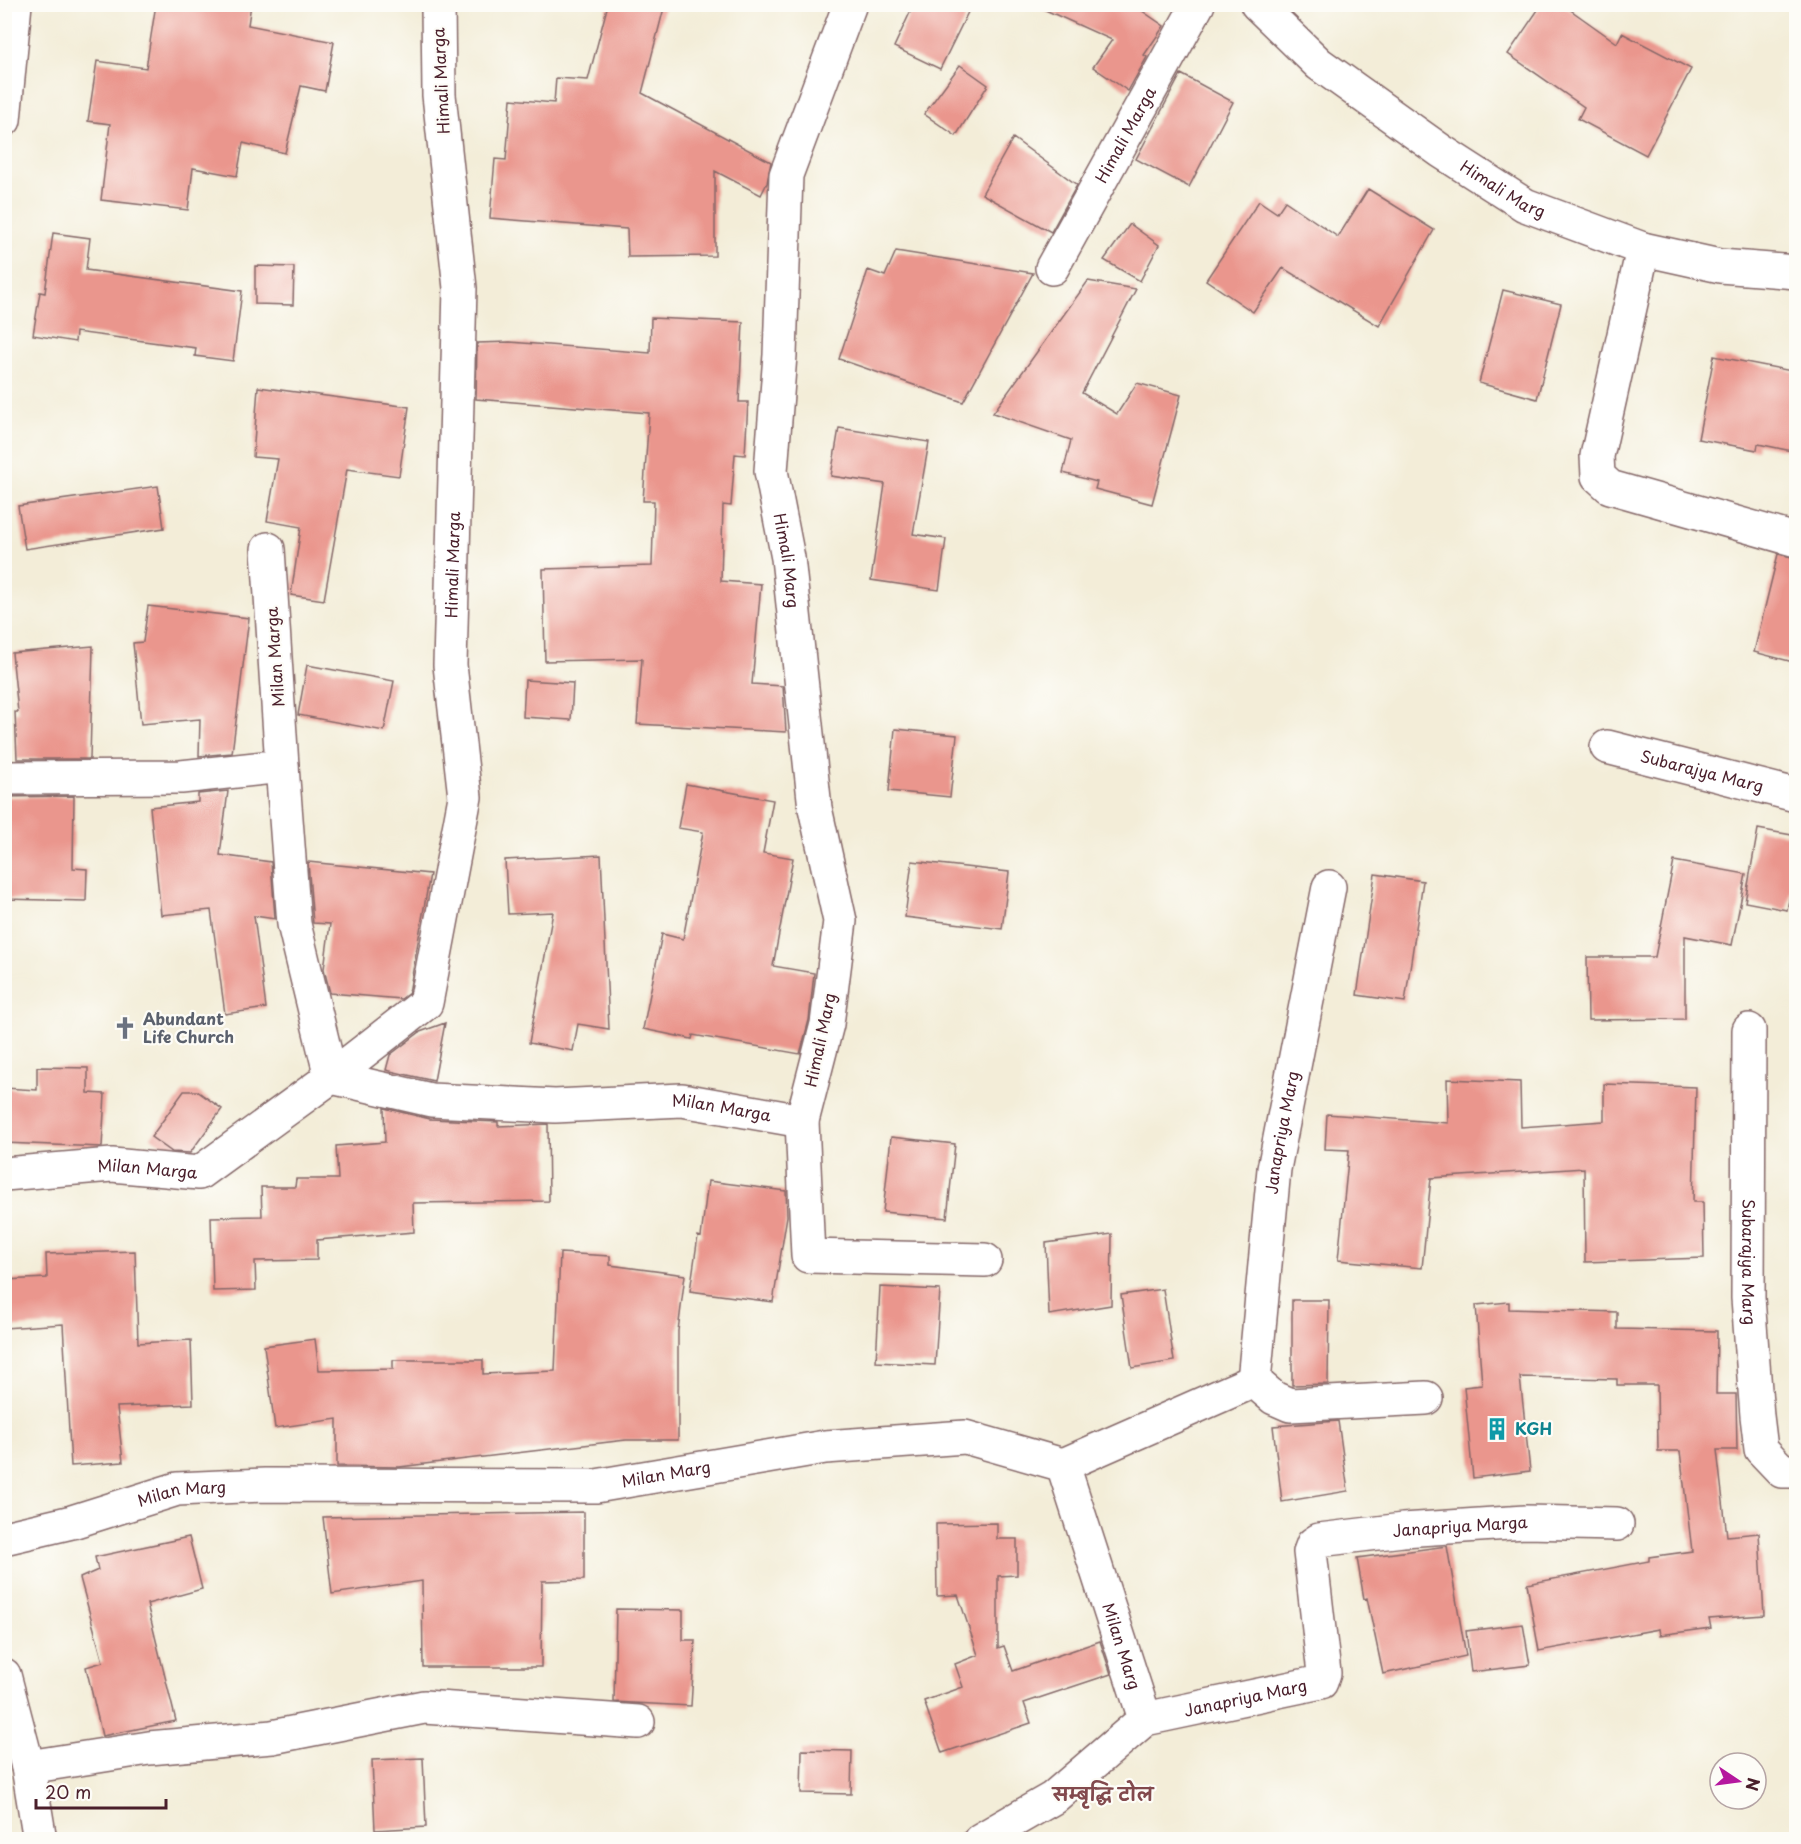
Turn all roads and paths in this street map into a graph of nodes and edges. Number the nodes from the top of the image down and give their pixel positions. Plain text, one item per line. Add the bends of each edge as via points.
1 (15, 4) edge
2 (438, 4) edge
3 (850, 4) edge
4 (1198, 4) edge
5 (1257, 4) edge
6 (4, 120) edge
7 (1643, 249) junction
8 (1052, 268) dead end
9 (1797, 272) edge
10 (1797, 540) edge
11 (268, 549) dead end
12 (1607, 747) dead end
13 (282, 766) junction
14 (4, 778) edge
15 (1797, 795) edge
16 (1329, 887) dead end
17 (1749, 1030) dead end
18 (331, 1077) junction
19 (802, 1121) junction
20 (4, 1174) edge
21 (984, 1260) dead end
22 (1254, 1381) junction
23 (1426, 1398) dead end
24 (1063, 1465) junction
25 (1797, 1471) edge
26 (1617, 1524) dead end
27 (4, 1538) edge
28 (1310, 1552) joint
29 (4, 1675) edge
30 (1145, 1719) junction
31 (638, 1722) dead end
32 (28, 1767) junction
33 (40, 1839) edge
34 (980, 1839) edge

1 - 6 street
2 - 18 street, Himali Marga via 439,95 460,288 450,665 465,797 426,1003
3 - 19 street, Himali Marg via 786,175 780,355 771,471 788,558 815,808 840,921 827,1024
4 - 8 street, Himali Marga
5 - 7 street, Himali Marg via 1319,64 1525,205
7 - 9 street, Himali Marg via 1720,266
7 - 10 street via 1597,456 1598,476 1610,487
11 - 13 street, Milan Marga
12 - 15 street, Subarajya Marg
13 - 14 street via 181,777
13 - 18 street, Milan Marga via 294,924
16 - 22 street, Janapriya Marg via 1274,1169
17 - 25 street, Subarajya Marg via 1748,1298 1757,1416 1761,1449 1782,1471
18 - 19 street, Milan Marga via 431,1100 555,1106 682,1100
18 - 20 street, Milan Marga via 199,1173 112,1165
19 - 21 street via 808,1256
22 - 23 street via 1274,1398 1290,1405
22 - 24 street
24 - 27 street, Milan Marg via 965,1437 825,1447 596,1486 265,1485 177,1490
24 - 30 street, Milan Marg
26 - 28 street, Janapriya Marga via 1525,1522 1403,1530 1319,1540
28 - 30 street, Janapriya Marg via 1324,1673 1321,1682
29 - 32 street
30 - 34 street via 1053,1798
31 - 32 street via 424,1707 272,1737 149,1748
32 - 33 street

